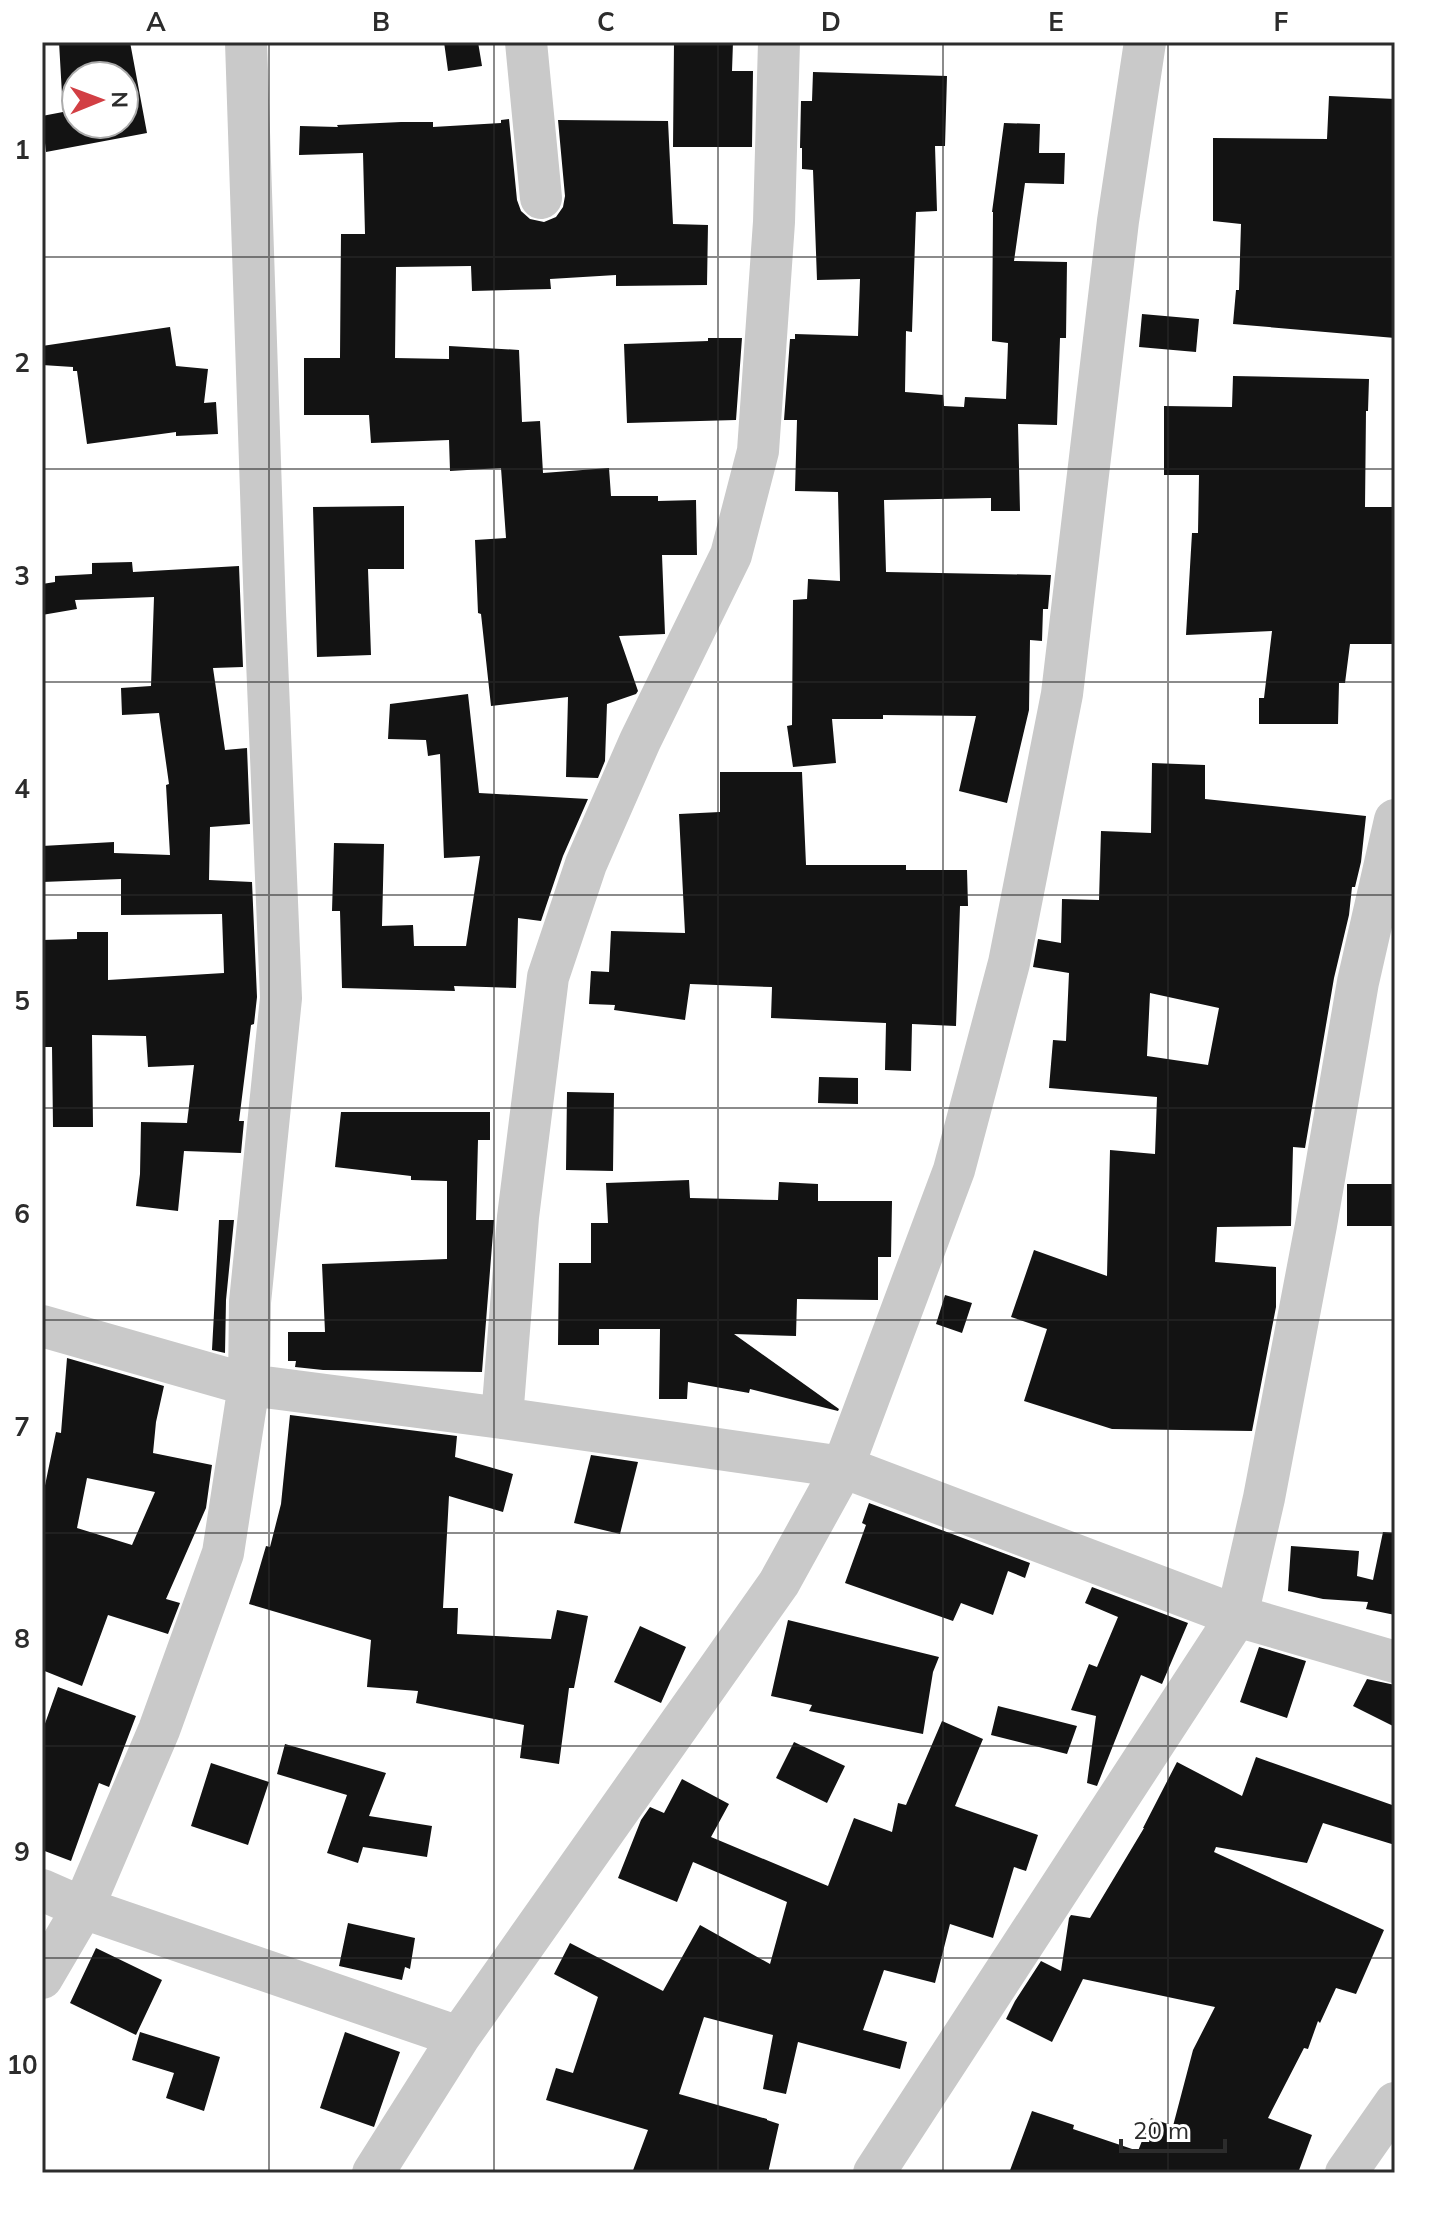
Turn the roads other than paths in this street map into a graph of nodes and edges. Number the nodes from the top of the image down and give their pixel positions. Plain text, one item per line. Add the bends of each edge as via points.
1 (246, 42) edge
2 (526, 42) edge
3 (779, 42) edge
4 (1145, 42) edge
5 (541, 198) dead end
6 (1395, 820) edge
7 (42, 1326) edge
8 (249, 1385) junction
9 (502, 1418) junction
10 (843, 1467) junction
11 (1237, 1616) junction
12 (1395, 1662) edge
13 (42, 1890) edge
14 (83, 1908) junction
15 (42, 1978) edge
16 (459, 2037) junction
17 (1395, 2103) edge
18 (373, 2173) edge
19 (874, 2173) edge
20 (1346, 2173) edge

1 - 8 street via 281,998 250,1302
2 - 5 street
3 - 9 street via 774,222 758,451 731,555 586,864 548,977 518,1217
4 - 10 street via 1118,221 1062,694 1009,963 954,1170
6 - 11 street via 1358,982 1264,1498
7 - 8 street
8 - 9 street
8 - 14 street via 223,1553 159,1730
9 - 10 street
10 - 11 street
10 - 16 street via 779,1583
11 - 12 street
11 - 19 street
13 - 14 street
14 - 15 street
14 - 16 street
16 - 18 street
17 - 20 street

